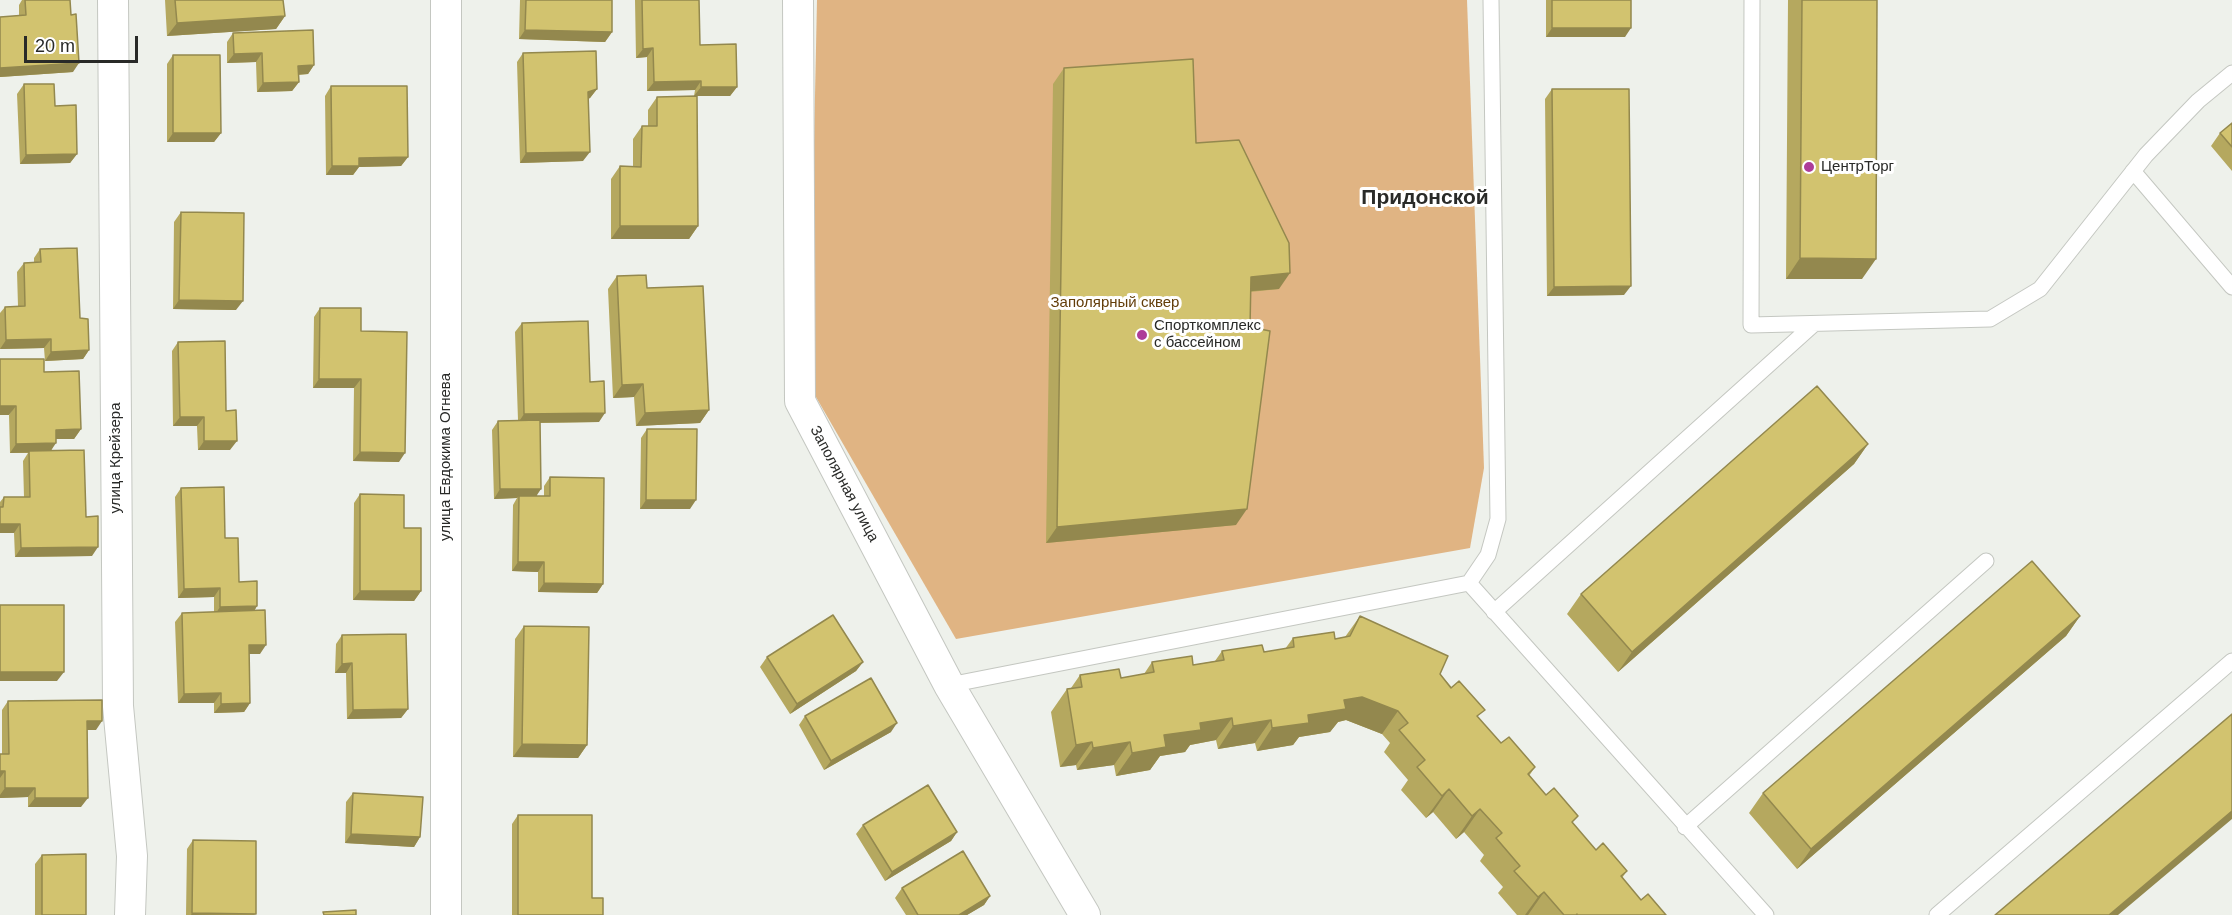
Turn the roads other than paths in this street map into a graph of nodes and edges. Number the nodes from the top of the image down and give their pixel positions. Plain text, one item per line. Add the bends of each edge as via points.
1 (113, 0) edge
2 (446, 0) edge
3 (798, 0) edge
4 (1491, 0) edge
5 (1752, 0) edge
6 (2232, 73) edge
7 (2133, 171) junction
8 (2232, 287) edge
9 (1815, 324) junction
10 (1986, 561) dead end
11 (1469, 583) junction
12 (1494, 612) junction
13 (2232, 661) edge
14 (949, 685) junction
15 (1685, 827) junction
16 (130, 915) edge
17 (446, 915) edge
18 (1085, 915) edge
19 (1766, 915) edge
20 (1936, 915) edge

1 - 16 street, улица Крейзера via 118,706 132,856
2 - 17 street, улица Евдокима Огнева
3 - 14 street, Заполярная улица via 800,401
4 - 11 lane via 1498,519 1488,555
5 - 9 lane via 1751,325
6 - 7 lane via 2198,101
7 - 8 lane
7 - 9 lane via 2040,288 1990,319
9 - 12 lane
10 - 15 lane
11 - 12 lane
11 - 14 lane
12 - 15 lane
13 - 20 lane
14 - 18 street, Заполярная улица
15 - 19 lane

